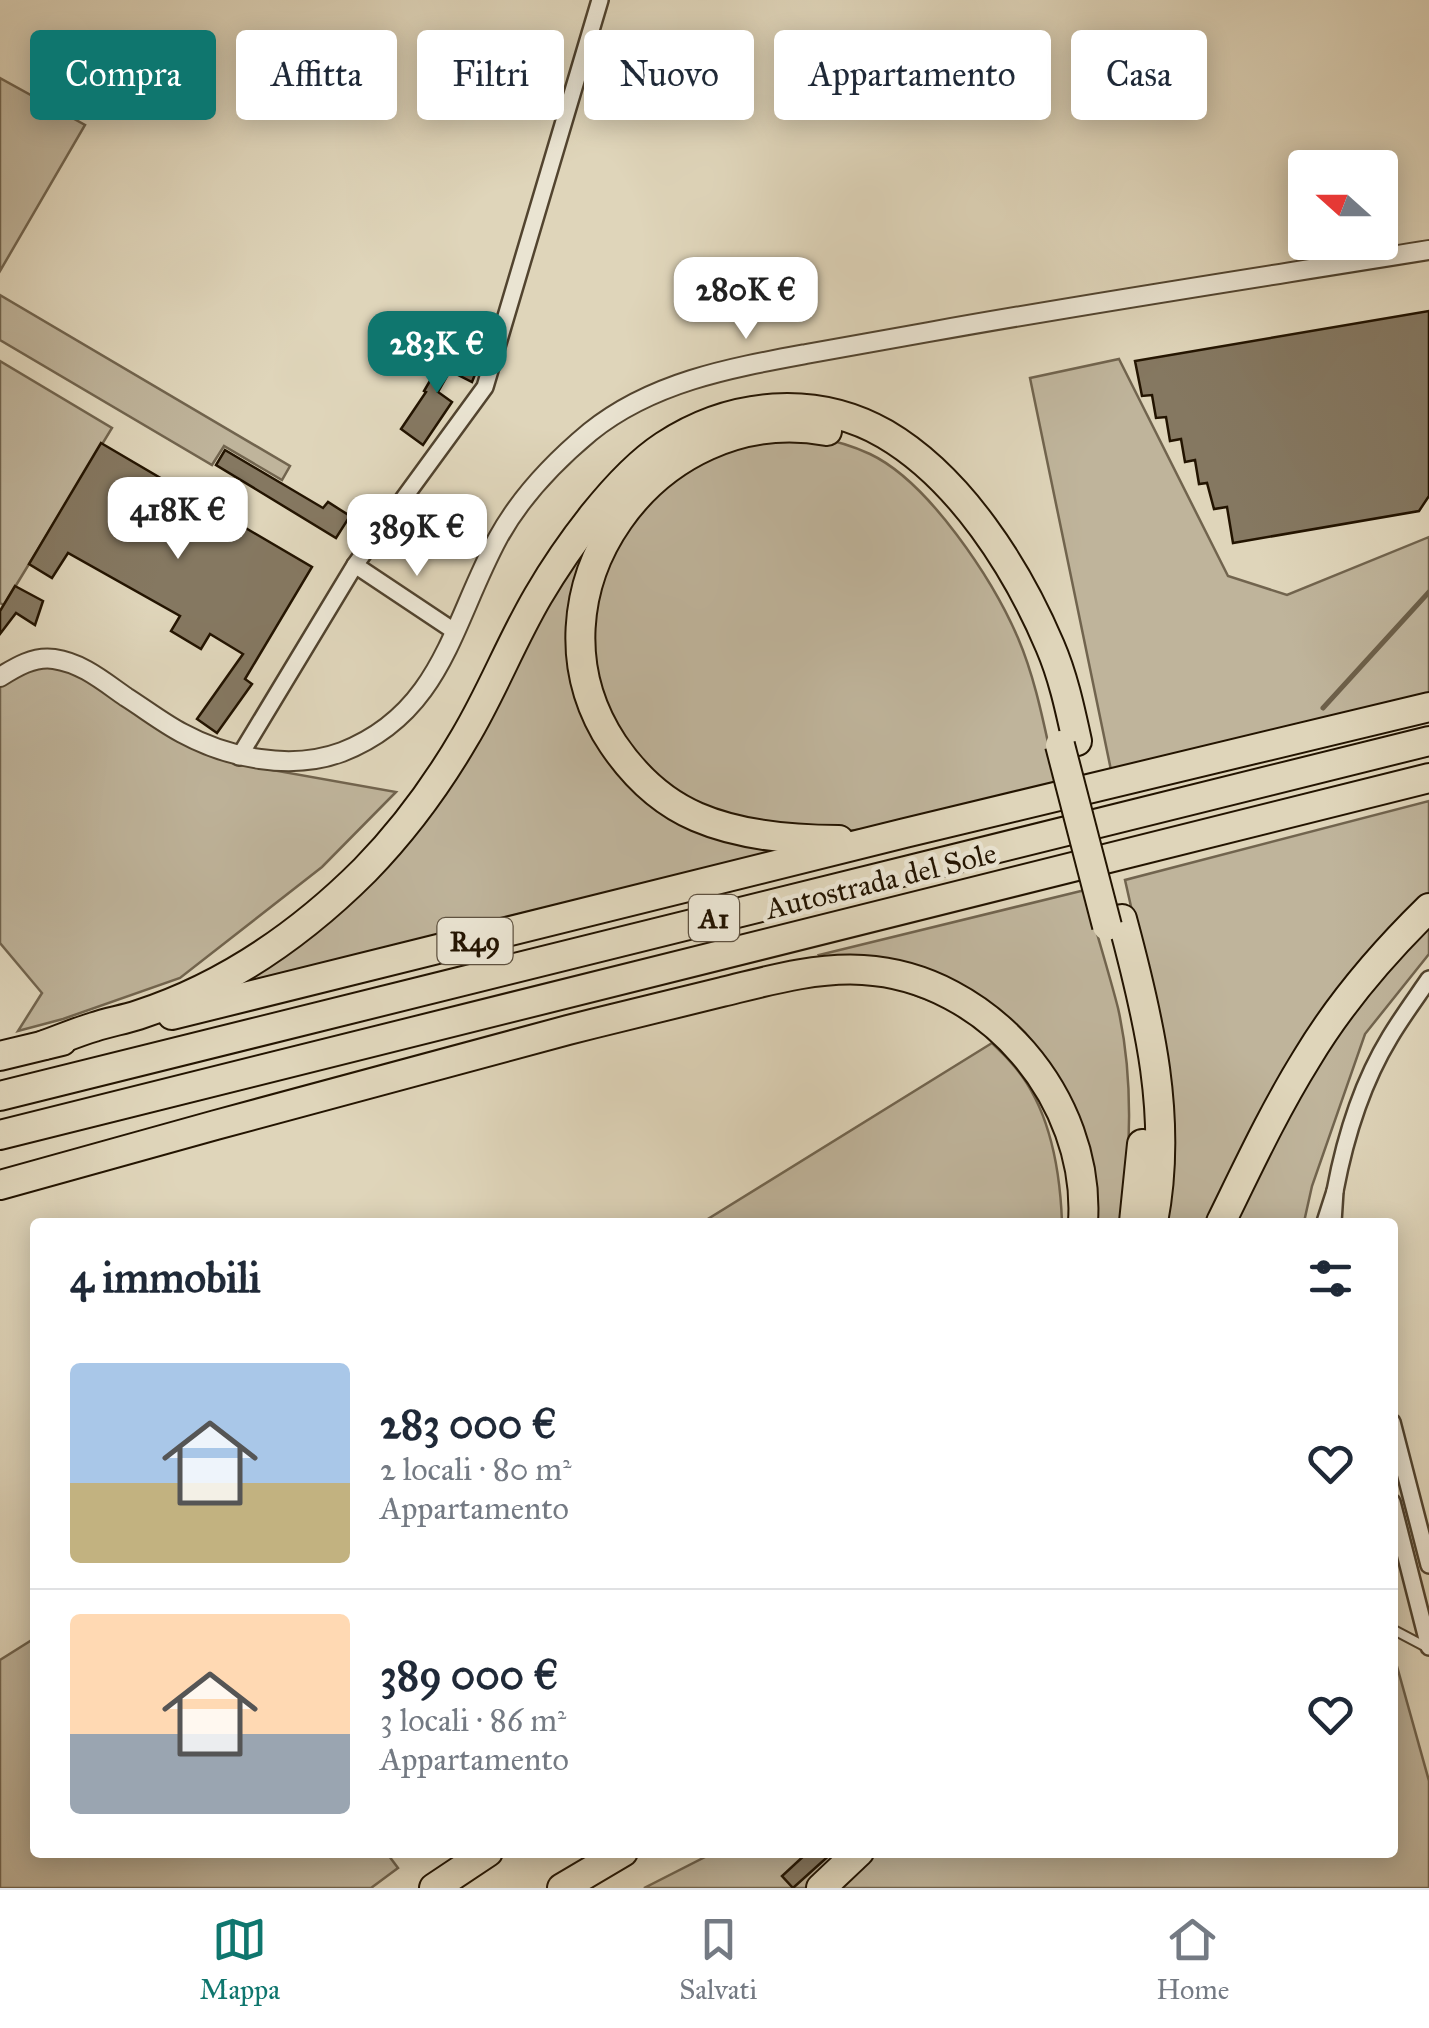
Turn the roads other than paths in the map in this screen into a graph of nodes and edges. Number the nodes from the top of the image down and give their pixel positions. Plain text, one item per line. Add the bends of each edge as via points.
1 (600, 0) edge
2 (1429, 250) edge
3 (354, 565) junction
4 (454, 630) junction
5 (0, 677) edge
6 (1429, 707) edge
7 (1429, 741) edge
8 (1069, 743) junction
9 (239, 757) junction
10 (1429, 778) edge
11 (905, 833) junction
12 (1429, 908) edge
13 (1114, 923) junction
14 (1429, 979) edge
15 (44, 1045) junction
16 (0, 1056) edge
17 (0, 1096) edge
18 (0, 1137) edge
19 (0, 1185) edge
20 (1082, 1218) edge
21 (1134, 1218) edge
22 (1153, 1218) edge
23 (1222, 1218) edge
24 (1330, 1218) edge
25 (1398, 1445) edge
26 (1398, 1526) edge
27 (1429, 1566) edge
28 (1398, 1632) edge
29 (1429, 1649) edge
30 (479, 1858) edge
31 (613, 1858) edge
32 (852, 1858) edge
33 (434, 1888) edge
34 (562, 1888) edge
35 (821, 1888) edge

1 - 3 street via 484,387
2 - 4 street via 1016,316 680,382 630,405 553,464 506,525
3 - 4 street
3 - 9 street
4 - 9 street via 422,694 384,732 306,760
5 - 9 street via 50,658 78,665 182,734
6 - 11 highway, R49
7 - 17 highway, Autostrada del Sole / A1
8 - 11 highway via 1025,631 990,568 902,466 854,438 799,427 708,443 628,504 589,579 582,658 607,734 658,794 720,826 806,840
8 - 13 highway, bridge
8 - 15 highway via 1063,684 1014,574 992,538 914,454 868,424 820,410 773,408 720,418 661,448 608,500 536,599 422,805 324,908 260,956 178,999
10 - 18 highway, Autostrada del Sole / A1
11 - 15 highway, R49
12 - 23 highway via 1336,1013 1282,1099
13 - 21 highway via 1142,1120
13 - 22 highway via 1151,1035 1161,1122
14 - 24 street via 1388,1040 1360,1101
15 - 16 highway, R49
19 - 20 highway via 587,1025 775,979 863,970 915,980 961,1000 1001,1029 1034,1066 1076,1152
25 - 27 street
26 - 29 street
28 - 29 lane
30 - 33 highway
31 - 34 highway
32 - 35 highway

